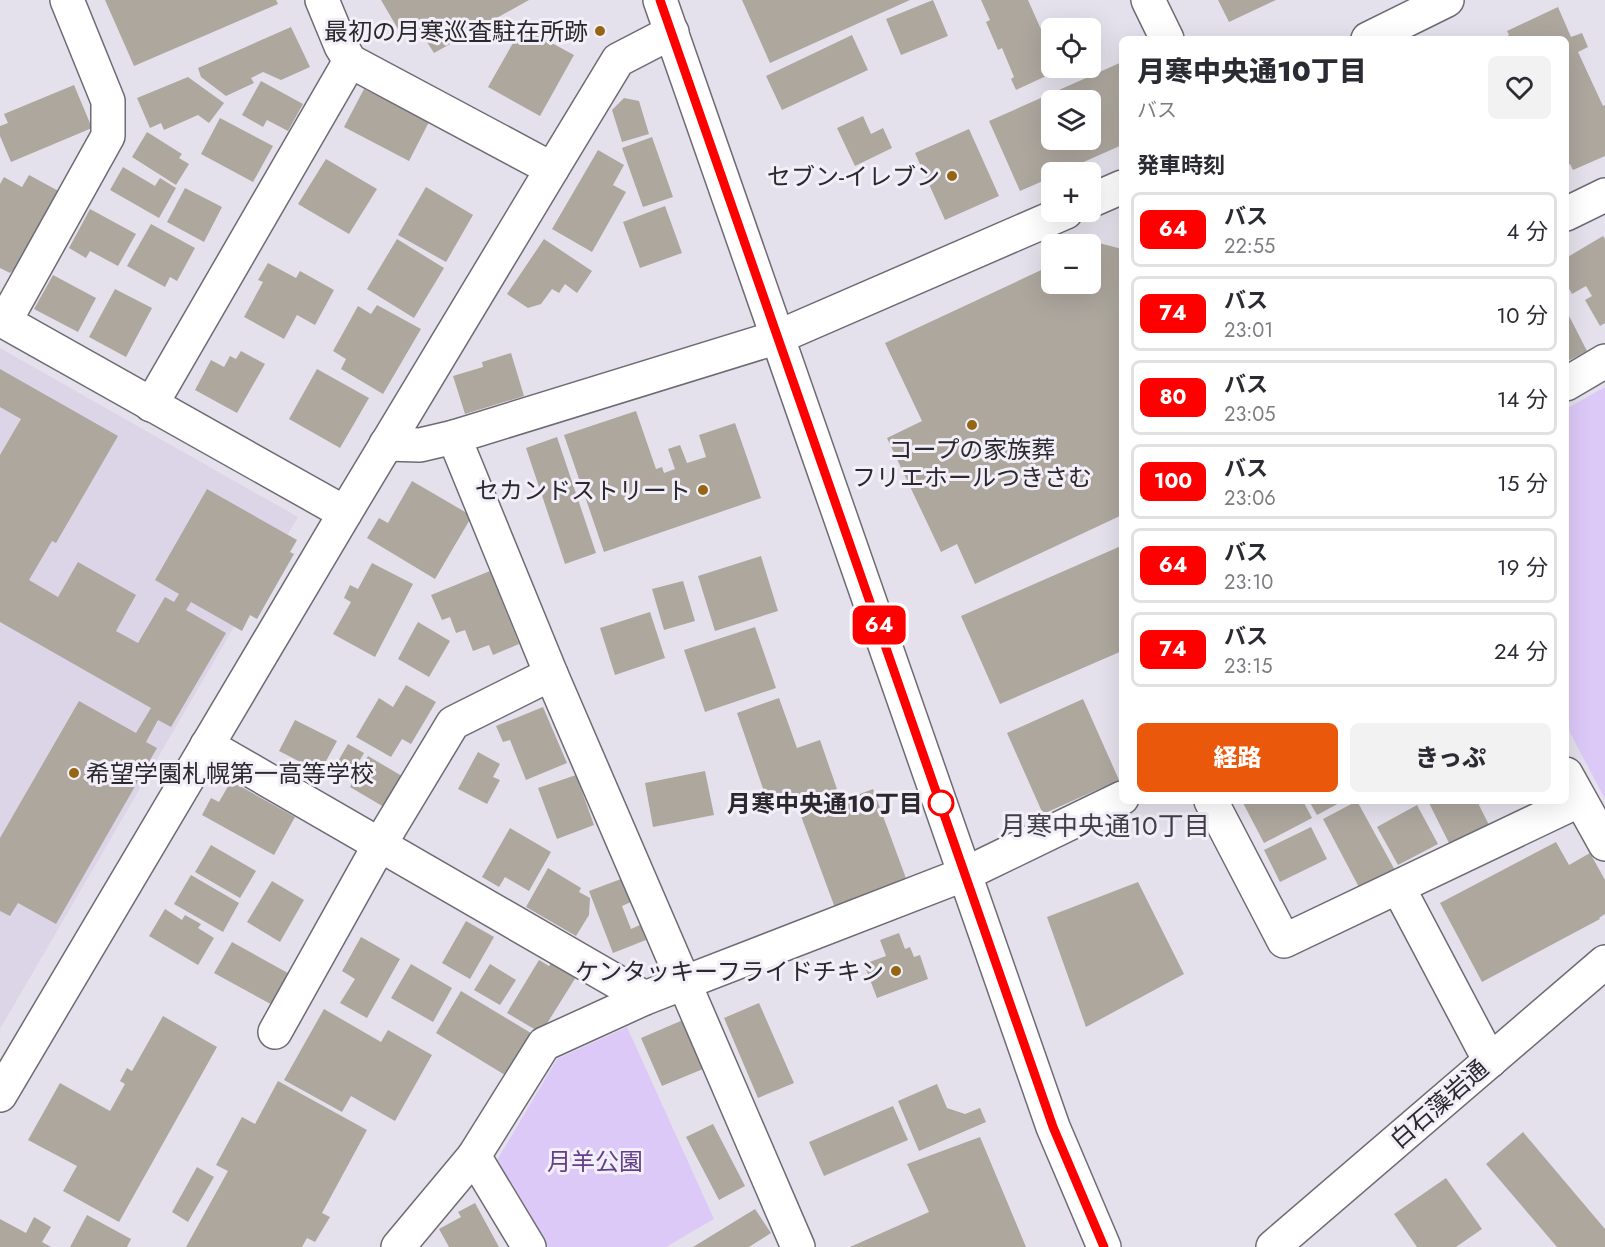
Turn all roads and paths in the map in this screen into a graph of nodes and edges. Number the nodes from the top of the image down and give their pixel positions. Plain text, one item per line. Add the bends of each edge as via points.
1 (67, 0) edge
2 (322, 0) edge
3 (660, 0) edge
4 (1148, 0) edge
5 (1447, 0) edge
6 (672, 32) junction
7 (1166, 36) edge
8 (1374, 36) edge
9 (350, 61) junction
10 (552, 169) junction
11 (1119, 188) edge
12 (1605, 195) edge
13 (1101, 196) edge
14 (1569, 213) edge
15 (1043, 222) edge
16 (2, 320) edge
17 (778, 337) junction
18 (1605, 361) edge
19 (1569, 382) edge
20 (151, 405) junction
21 (454, 437) junction
22 (386, 444) junction
23 (345, 513) junction
24 (551, 674) junction
25 (207, 745) junction
26 (1573, 787) edge
27 (1119, 799) edge
28 (1213, 804) edge
29 (1543, 804) edge
30 (1605, 843) edge
31 (380, 844) junction
32 (965, 874) junction
33 (1398, 887) junction
34 (1605, 962) edge
35 (686, 984) junction
36 (645, 998) junction
37 (275, 1032) dead end
38 (1490, 1061) junction
39 (0, 1095) edge
40 (474, 1156) junction
41 (398, 1247) edge
42 (529, 1247) edge
43 (798, 1247) edge
44 (1104, 1247) edge
45 (1273, 1247) edge

1 - 16 main road via 108,101 108,136
2 - 9 main road
3 - 6 main road
4 - 7 main road
5 - 8 main road
6 - 10 main road via 618,60
6 - 17 main road
9 - 10 main road
9 - 20 main road
10 - 22 main road
11 - 13 main road
12 - 14 main road
15 - 17 main road
16 - 20 main road
17 - 21 main road
17 - 32 main road
18 - 19 main road
20 - 23 main road
21 - 22 main road via 420,445
21 - 24 main road
22 - 23 main road
23 - 25 main road
24 - 31 main road via 453,723
24 - 35 main road
25 - 31 main road
25 - 39 main road
26 - 30 main road
27 - 32 main road
28 - 33 main road via 1284,941
29 - 33 main road
31 - 36 main road
31 - 37 main road
32 - 35 main road
32 - 44 main road via 1053,1127
33 - 38 main road
34 - 38 main road, 白石藻岩通
35 - 36 main road
35 - 43 main road
36 - 40 main road via 544,1044
38 - 45 main road, 白石藻岩通
40 - 41 main road
40 - 42 main road

